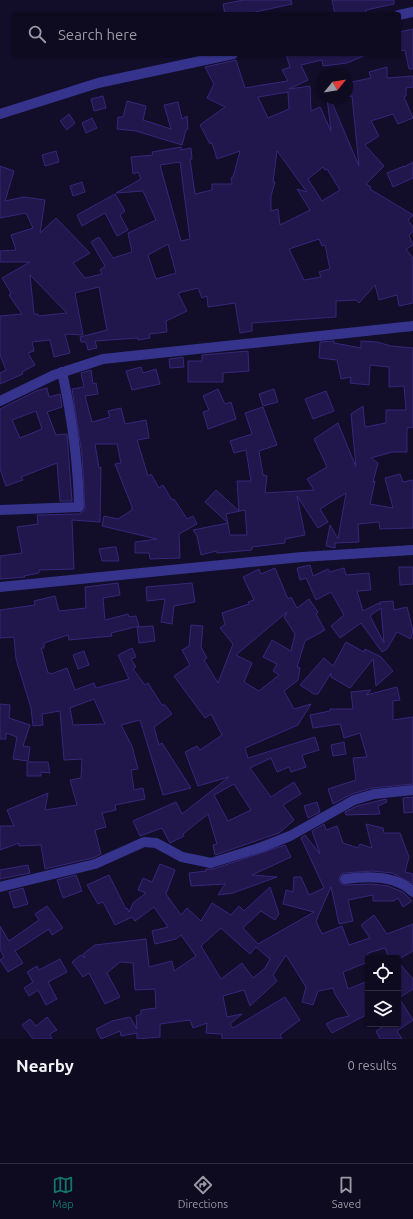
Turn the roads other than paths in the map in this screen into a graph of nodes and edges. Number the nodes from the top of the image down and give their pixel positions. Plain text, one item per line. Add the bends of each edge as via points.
1 (413, 12) edge
2 (401, 15) edge
3 (224, 56) edge
4 (0, 114) edge
5 (413, 326) edge
6 (62, 372) junction
7 (0, 401) edge
8 (0, 510) edge
9 (413, 550) edge
10 (0, 587) edge
11 (413, 790) edge
12 (345, 879) dead end
13 (0, 887) edge
14 (413, 892) edge

1 - 2 street
3 - 4 street via 98,84
5 - 6 street via 103,359
6 - 7 street
6 - 8 street via 71,412 78,470 79,507
9 - 10 street via 302,557
11 - 13 street via 374,794 354,800 290,836 211,863 182,857 156,844 144,842 96,864
12 - 14 street via 367,876 406,884

